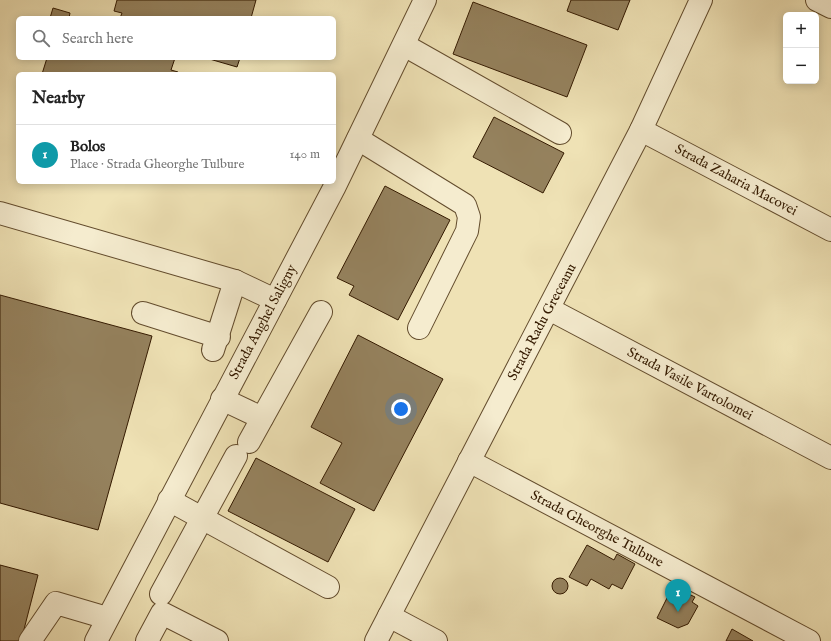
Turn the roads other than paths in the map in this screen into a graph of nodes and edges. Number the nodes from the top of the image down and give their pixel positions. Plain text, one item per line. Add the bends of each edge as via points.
1 (425, 0) edge
2 (701, 0) edge
3 (817, 0) edge
4 (831, 7) edge
5 (404, 45) junction
6 (641, 130) junction
7 (560, 133) dead end
8 (358, 140) junction
9 (336, 182) edge
10 (335, 184) edge
11 (0, 214) edge
12 (831, 230) edge
13 (235, 280) junction
14 (275, 300) junction
15 (549, 309) junction
16 (321, 312) dead end
17 (143, 313) dead end
18 (419, 328) dead end
19 (222, 399) junction
20 (262, 418) junction
21 (831, 458) edge
22 (469, 461) junction
23 (169, 500) junction
24 (202, 518) junction
25 (328, 587) dead end
26 (161, 594) dead end
27 (389, 616) junction
28 (107, 618) junction
29 (30, 641) edge
30 (96, 641) edge
31 (147, 641) edge
32 (217, 641) edge
33 (376, 641) edge
34 (436, 641) edge
35 (809, 641) edge

1 - 5 street, Strada Anghel Saligny
2 - 6 street, Strada Radu Greceanu
3 - 4 street
5 - 7 street
5 - 8 street, Strada Anghel Saligny
6 - 12 street, Strada Zaharia Macovei
6 - 15 street, Strada Radu Greceanu
8 - 9 street, Strada Anghel Saligny
8 - 18 street via 465,205 469,217 467,232
10 - 14 street, Strada Anghel Saligny
11 - 13 street
13 - 14 street
13 - 17 street via 216,343
14 - 19 street, Strada Anghel Saligny
15 - 21 street, Strada Vasile Vartolomei
15 - 22 street, Strada Radu Greceanu
16 - 20 street
19 - 20 street
19 - 23 street, Strada Anghel Saligny
20 - 24 street
22 - 27 street, Strada Radu Greceanu
22 - 35 street, Strada Gheorghe Tulbure
23 - 24 street
23 - 28 street, Strada Anghel Saligny
24 - 25 street
24 - 26 street
27 - 33 street, Strada Radu Greceanu
27 - 34 street
28 - 29 street via 56,603
28 - 30 street, Strada Anghel Saligny
31 - 32 street via 162,613

